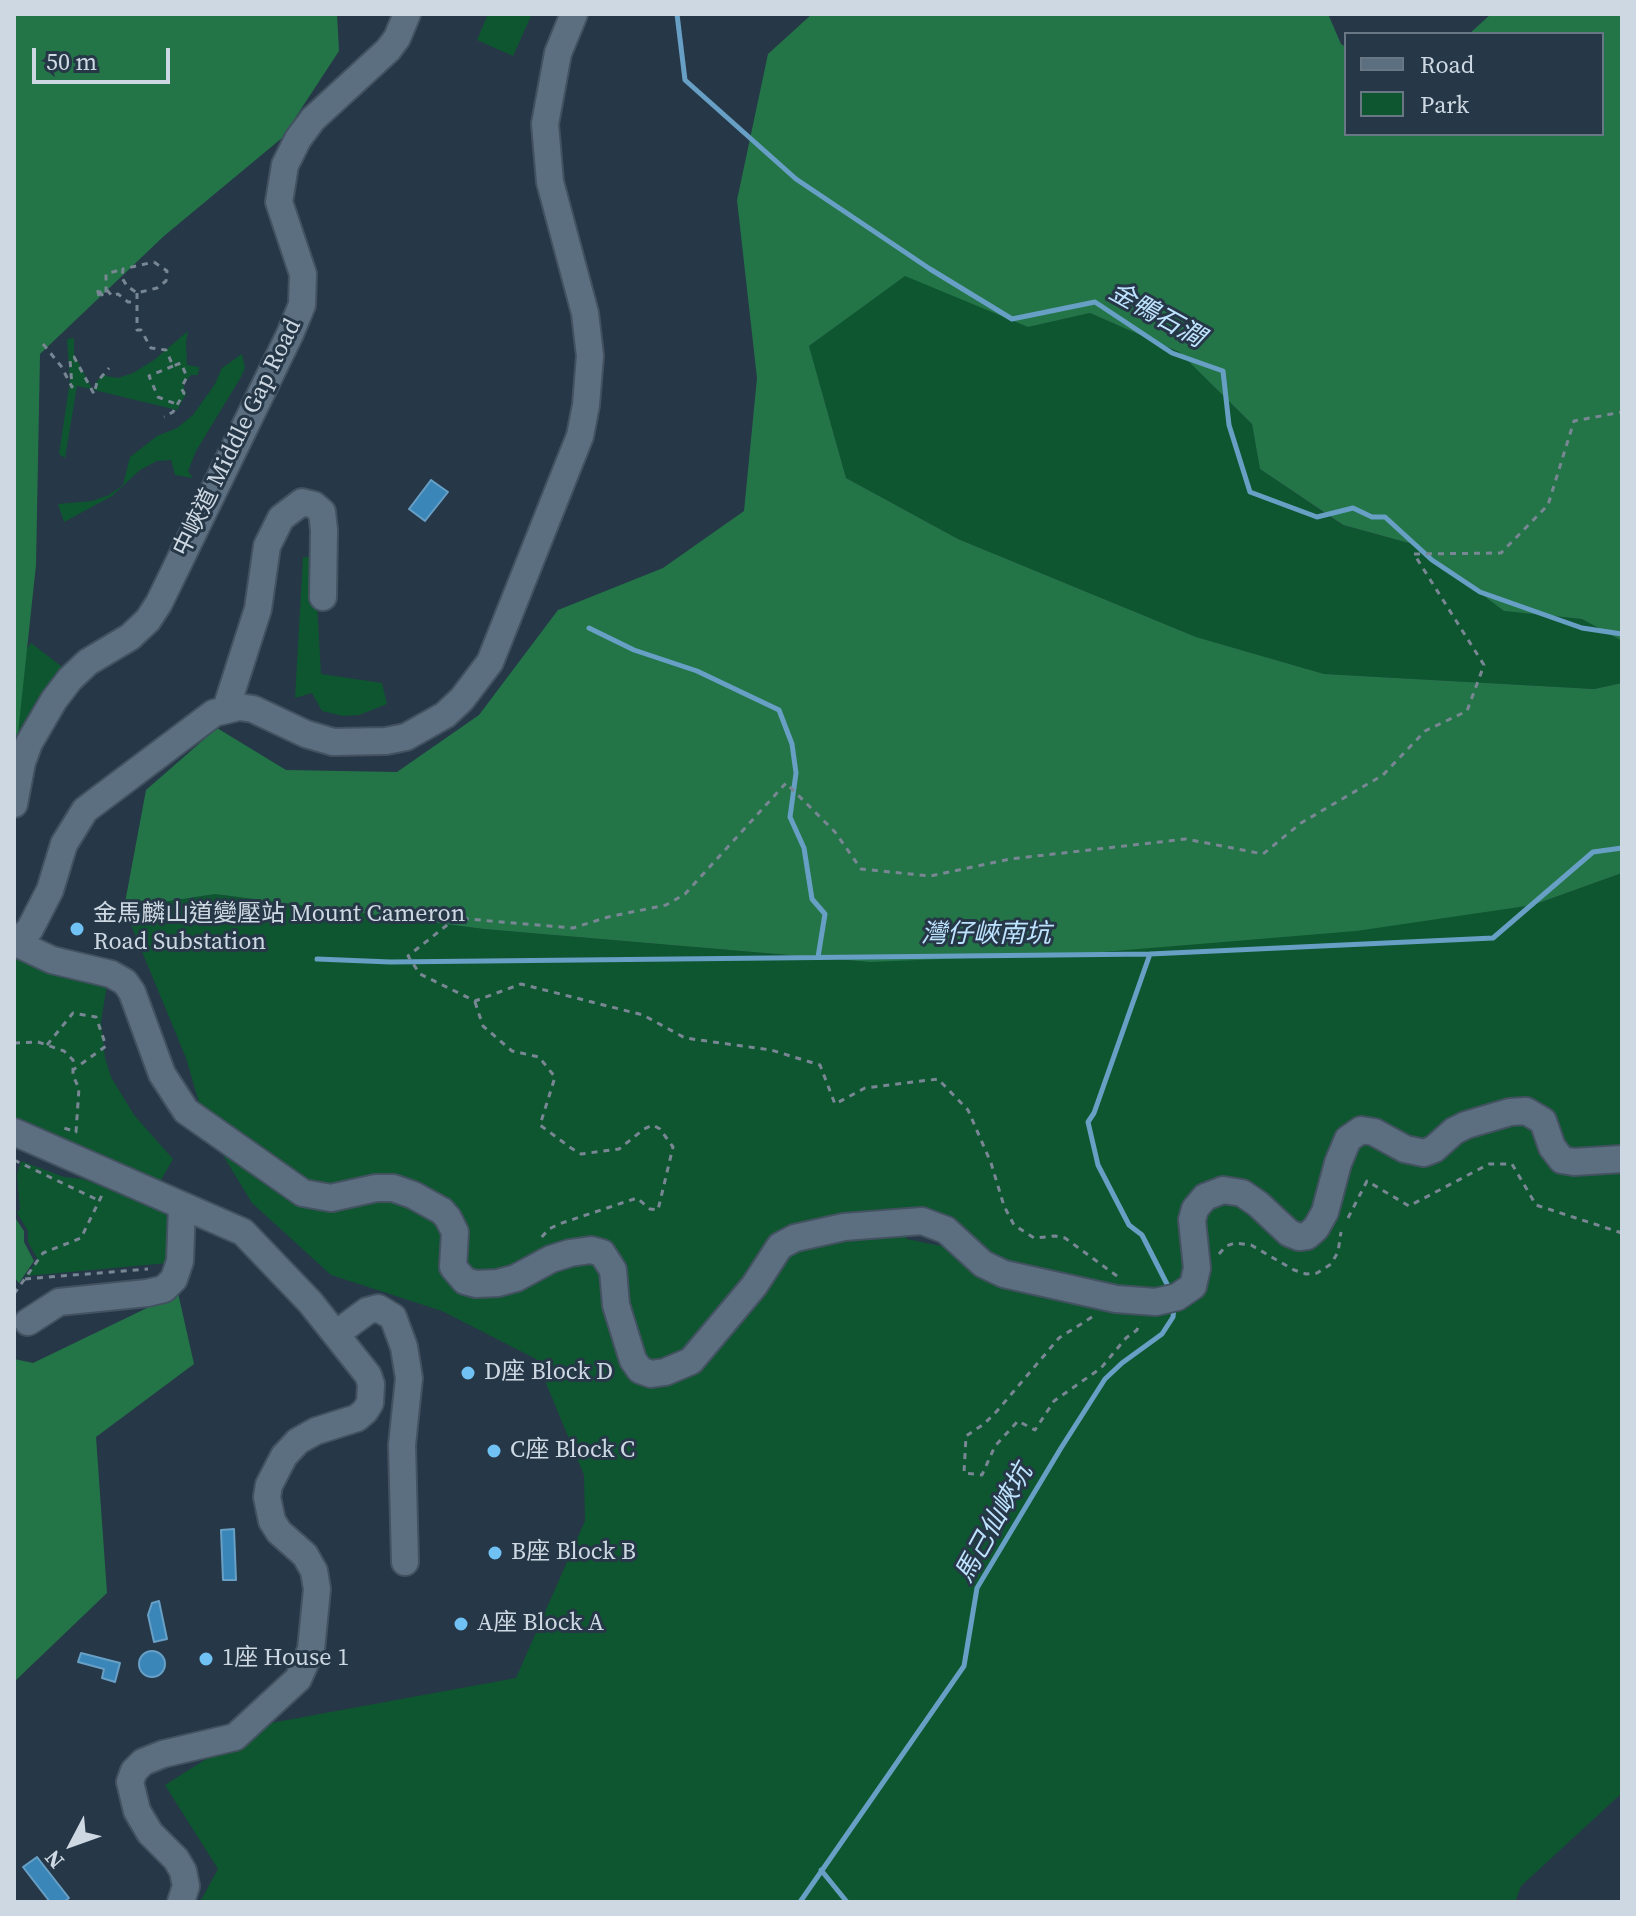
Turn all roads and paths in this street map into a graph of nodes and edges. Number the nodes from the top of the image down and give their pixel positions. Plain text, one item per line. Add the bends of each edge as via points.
1 (407, 14) edge
2 (574, 14) edge
3 (123, 269) junction
4 (107, 289) junction
5 (137, 293) junction
6 (99, 296) dead end
7 (137, 302) junction
8 (43, 344) dead end
9 (173, 366) junction
10 (109, 368) dead end
11 (177, 405) junction
12 (1622, 412) edge
13 (164, 417) dead end
14 (323, 597) dead end
15 (226, 709) junction
16 (14, 804) edge
17 (15, 944) edge
18 (475, 1001) junction
19 (14, 1043) edge
20 (47, 1045) junction
21 (73, 1071) junction
22 (14, 1132) edge
23 (76, 1137) dead end
24 (1622, 1159) edge
25 (14, 1160) edge
26 (104, 1192) dead end
27 (100, 1201) junction
28 (182, 1207) junction
29 (1347, 1219) dead end
30 (1341, 1232) dead end
31 (1622, 1233) edge
32 (538, 1241) dead end
33 (1218, 1255) dead end
34 (25, 1279) junction
35 (153, 1281) dead end
36 (14, 1294) edge
37 (1106, 1297) junction
38 (1149, 1302) junction
39 (28, 1322) dead end
40 (336, 1334) junction
41 (405, 1562) dead end
42 (181, 1902) edge

1 - 16 street, 中峽道 Middle Gap Road via 388,50 313,119 285,165 279,202 303,274 302,305 290,334 159,603 130,637 88,662 54,700 26,752
2 - 15 street via 558,53 545,124 550,182 585,313 589,378 580,436 490,662 445,715 406,737 386,741 333,742 253,709
3 - 4 path via 106,274
3 - 5 path via 122,278
3 - 5 path via 154,262 167,271 166,281 157,288
4 - 6 path via 103,296 97,288
4 - 7 path via 112,296
5 - 7 path
7 - 9 path via 137,330 151,348 166,350
8 - 10 path via 72,387 70,359 74,357 94,394
9 - 11 path via 181,363 187,377
9 - 11 path via 149,376 158,397
11 - 13 path
12 - 18 path via 1574,421 1548,505 1501,553 1414,554 1484,665 1467,711 1425,731 1383,775 1301,823 1263,854 1186,839 1010,859 930,876 861,869 835,832 786,783 685,894 666,905 573,928 456,918 408,956 420,974
14 - 15 street via 322,512 302,502 281,518 267,546 258,609
15 - 17 street via 198,722 85,810 64,844 50,890 30,929
17 - 37 street via 125,982 162,1074 186,1111 303,1193 331,1198 388,1187 445,1214 453,1227 454,1270 460,1278 476,1284 507,1281 570,1253 602,1253 612,1267 616,1305 633,1360 647,1373 691,1361 783,1243 844,1227 932,1224 988,1268
18 - 32 path via 483,1026 512,1051 539,1057 555,1077 540,1125 571,1148 581,1154 619,1149 653,1125 673,1147 658,1210 637,1198 559,1224
18 - 38 path via 521,984 643,1015 685,1038 771,1050 820,1065 835,1104 865,1088 938,1079 968,1110 1014,1225 1034,1238 1065,1238
19 - 20 path
20 - 21 path via 73,1060
20 - 21 path via 73,1013 96,1017 106,1046
21 - 23 path via 79,1088 76,1132 63,1132
22 - 28 street
24 - 38 street via 1562,1160 1543,1121 1526,1111 1466,1125 1424,1153 1361,1130 1349,1137 1325,1212 1307,1236 1289,1233 1242,1193 1223,1190 1205,1197 1192,1220 1197,1268 1193,1286 1177,1297
25 - 27 path
26 - 27 path
27 - 34 path via 81,1238 43,1253
28 - 39 street via 180,1261 164,1289 59,1302
28 - 40 street via 243,1232
29 - 31 path via 1367,1181 1409,1206 1489,1164 1512,1164 1536,1205
30 - 33 path via 1331,1264 1317,1273 1294,1270 1251,1245 1235,1243
34 - 35 path via 147,1268
34 - 36 path
37 - 38 street
37 - 38 path via 1098,1311 1059,1338 990,1418 966,1436 964,1473 982,1475 995,1446 1018,1421 1035,1430 1062,1393 1101,1368 1137,1330
40 - 41 street via 378,1308 393,1317 404,1347 409,1378 402,1445
40 - 42 street via 368,1375 370,1403 357,1418 298,1441 284,1456 267,1497 272,1521 314,1571 317,1589 307,1664 298,1679 235,1737 143,1762 130,1782 137,1811 150,1833 183,1871

